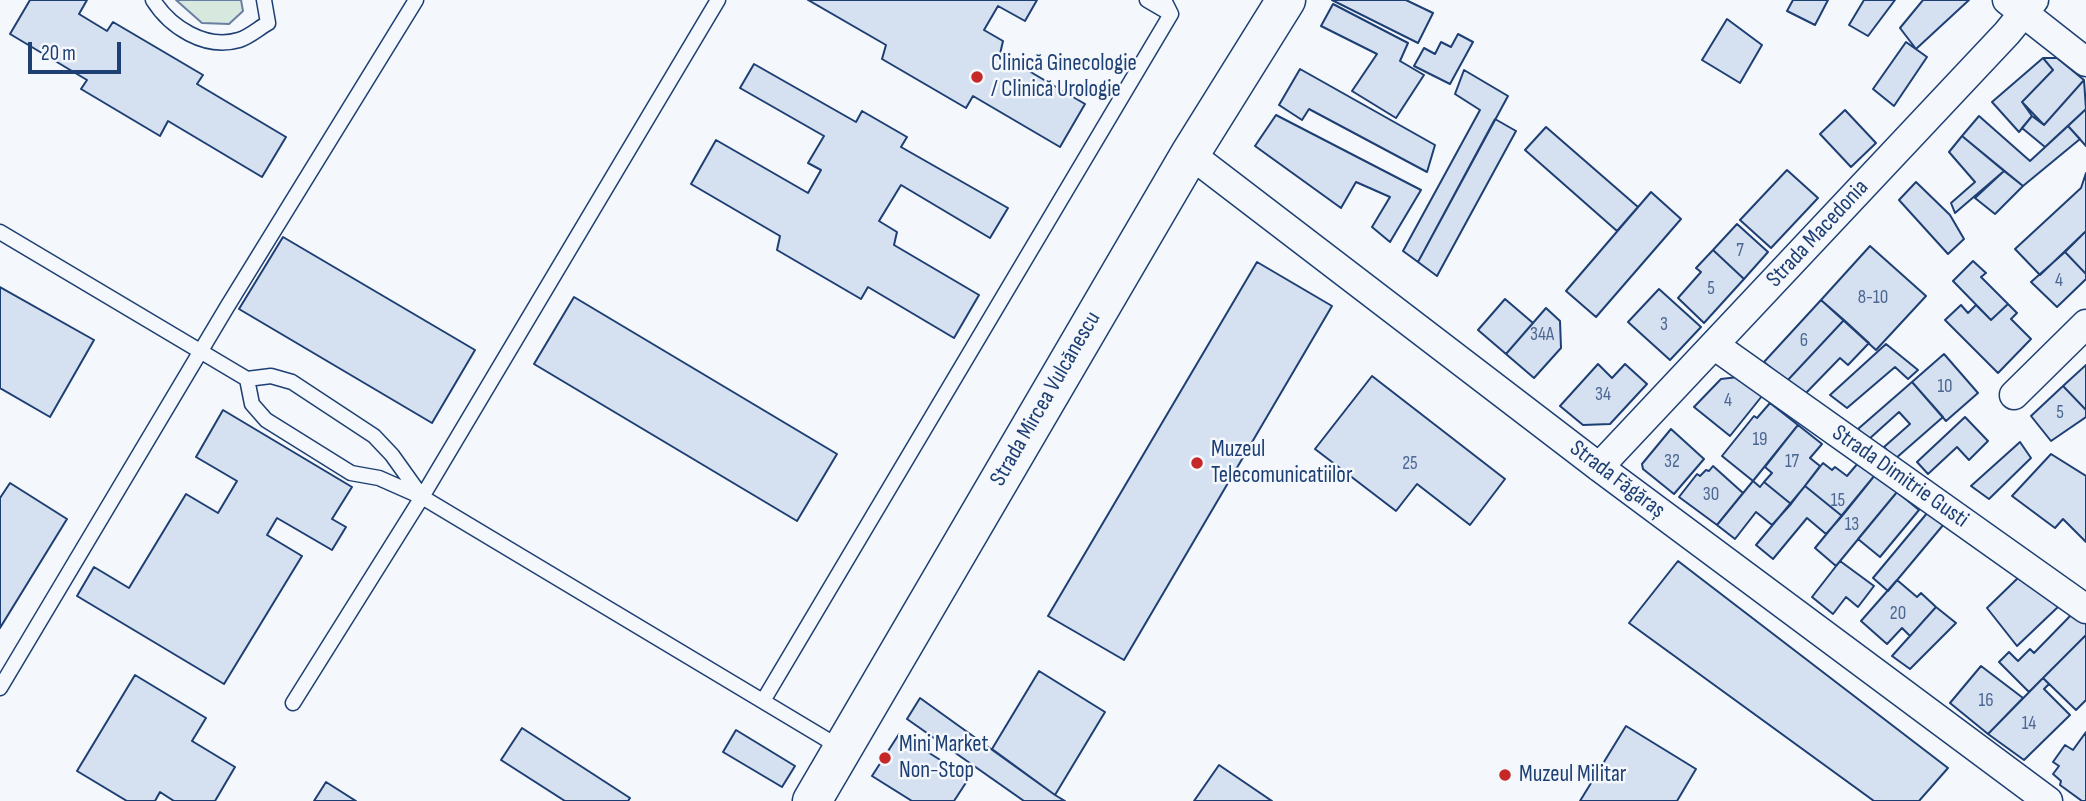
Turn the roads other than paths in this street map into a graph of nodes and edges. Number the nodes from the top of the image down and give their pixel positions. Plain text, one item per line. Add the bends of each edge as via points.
1 (153, 0) edge
2 (264, 0) edge
3 (416, 0) edge
4 (718, 0) edge
5 (1147, 0) edge
6 (1164, 0) edge
7 (1286, 0) edge
8 (2022, 4) edge
9 (1171, 14) junction
10 (2086, 62) edge
11 (1190, 154) junction
12 (0, 232) edge
13 (2086, 324) edge
14 (1714, 345) junction
15 (201, 352) junction
16 (247, 379) junction
17 (2014, 396) dead end
18 (1599, 467) junction
19 (422, 497) junction
20 (2086, 609) edge
21 (0, 688) edge
22 (762, 701) junction
23 (293, 703) dead end
24 (843, 749) junction
25 (812, 801) edge
26 (2048, 801) edge

1 - 2 lane via 172,24 203,40 239,40 268,23
3 - 15 lane
4 - 19 lane
5 - 9 lane
6 - 9 lane
7 - 11 main road, Strada Mircea Vulcănescu
8 - 10 street
8 - 14 street, Strada Macedonia
9 - 22 lane
11 - 18 street, Strada Făgăraș
11 - 24 main road, Strada Mircea Vulcănescu
12 - 15 lane
13 - 17 street
14 - 18 street, Strada Macedonia
14 - 20 street, Strada Dimitrie Gusti
15 - 16 lane
15 - 21 lane
16 - 19 lane via 271,376 292,382 374,436
16 - 19 lane via 251,404 266,420 351,473 379,478
18 - 26 street, Strada Făgăraș
19 - 22 lane
19 - 23 lane
22 - 24 lane
24 - 25 main road, Strada Mircea Vulcănescu

